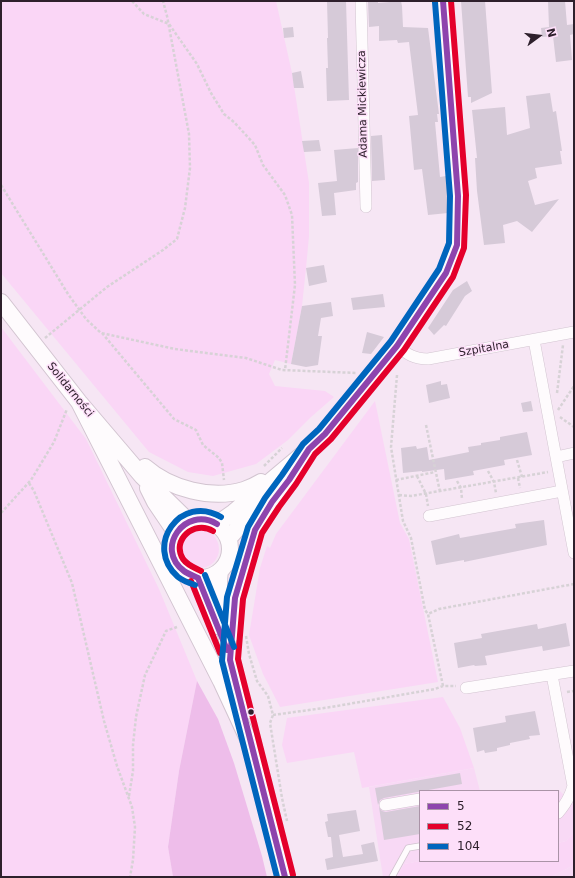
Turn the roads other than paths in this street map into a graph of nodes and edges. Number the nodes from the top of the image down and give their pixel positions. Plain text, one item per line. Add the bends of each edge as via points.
1 (361, 1) edge
2 (443, 1) edge
3 (366, 207) dead end
4 (1, 302) edge
5 (574, 332) edge
6 (534, 340) junction
7 (397, 346) junction
8 (75, 398) junction
9 (103, 430) junction
10 (309, 449) junction
11 (574, 453) edge
12 (556, 457) junction
13 (142, 476) junction
14 (562, 491) junction
15 (430, 516) road end
16 (188, 522) junction
17 (218, 524) junction
18 (176, 533) junction
19 (229, 538) junction
20 (574, 553) edge
21 (220, 571) junction
22 (198, 578) junction
23 (230, 660) junction
24 (574, 671) edge
25 (552, 675) junction
26 (466, 688) dead end
27 (254, 750) junction
28 (419, 799) edge
29 (385, 805) dead end
30 (559, 812) edge
31 (419, 846) edge
32 (285, 877) edge
33 (392, 877) edge

1 - 3 street, Adama Mickiewicza
2 - 7 street via 458,196 457,245 446,273
4 - 8 street, Solidarności
5 - 6 street, Szpitalna
6 - 7 street, Szpitalna via 428,359 410,356
6 - 12 street
7 - 10 street via 325,434
8 - 9 street, Solidarności
8 - 27 street via 218,674
9 - 10 street via 147,469 165,481 193,491 216,494 244,490 262,482
9 - 13 street, Solidarności
10 - 17 street
10 - 19 street
10 - 23 street via 255,530 234,598
11 - 12 street
12 - 14 street
13 - 16 street, Solidarności
13 - 18 street, Solidarności via 154,502
14 - 15 street
14 - 20 street
16 - 17 street via 206,519
16 - 18 street
17 - 19 street
18 - 22 street via 172,542 174,562 180,570
19 - 21 street via 230,556
21 - 22 street via 210,577
21 - 23 street via 218,583
22 - 23 street
23 - 27 street
24 - 25 street
25 - 26 street
25 - 30 street via 573,786 570,797
27 - 32 street
28 - 29 street
31 - 33 lane via 408,848

